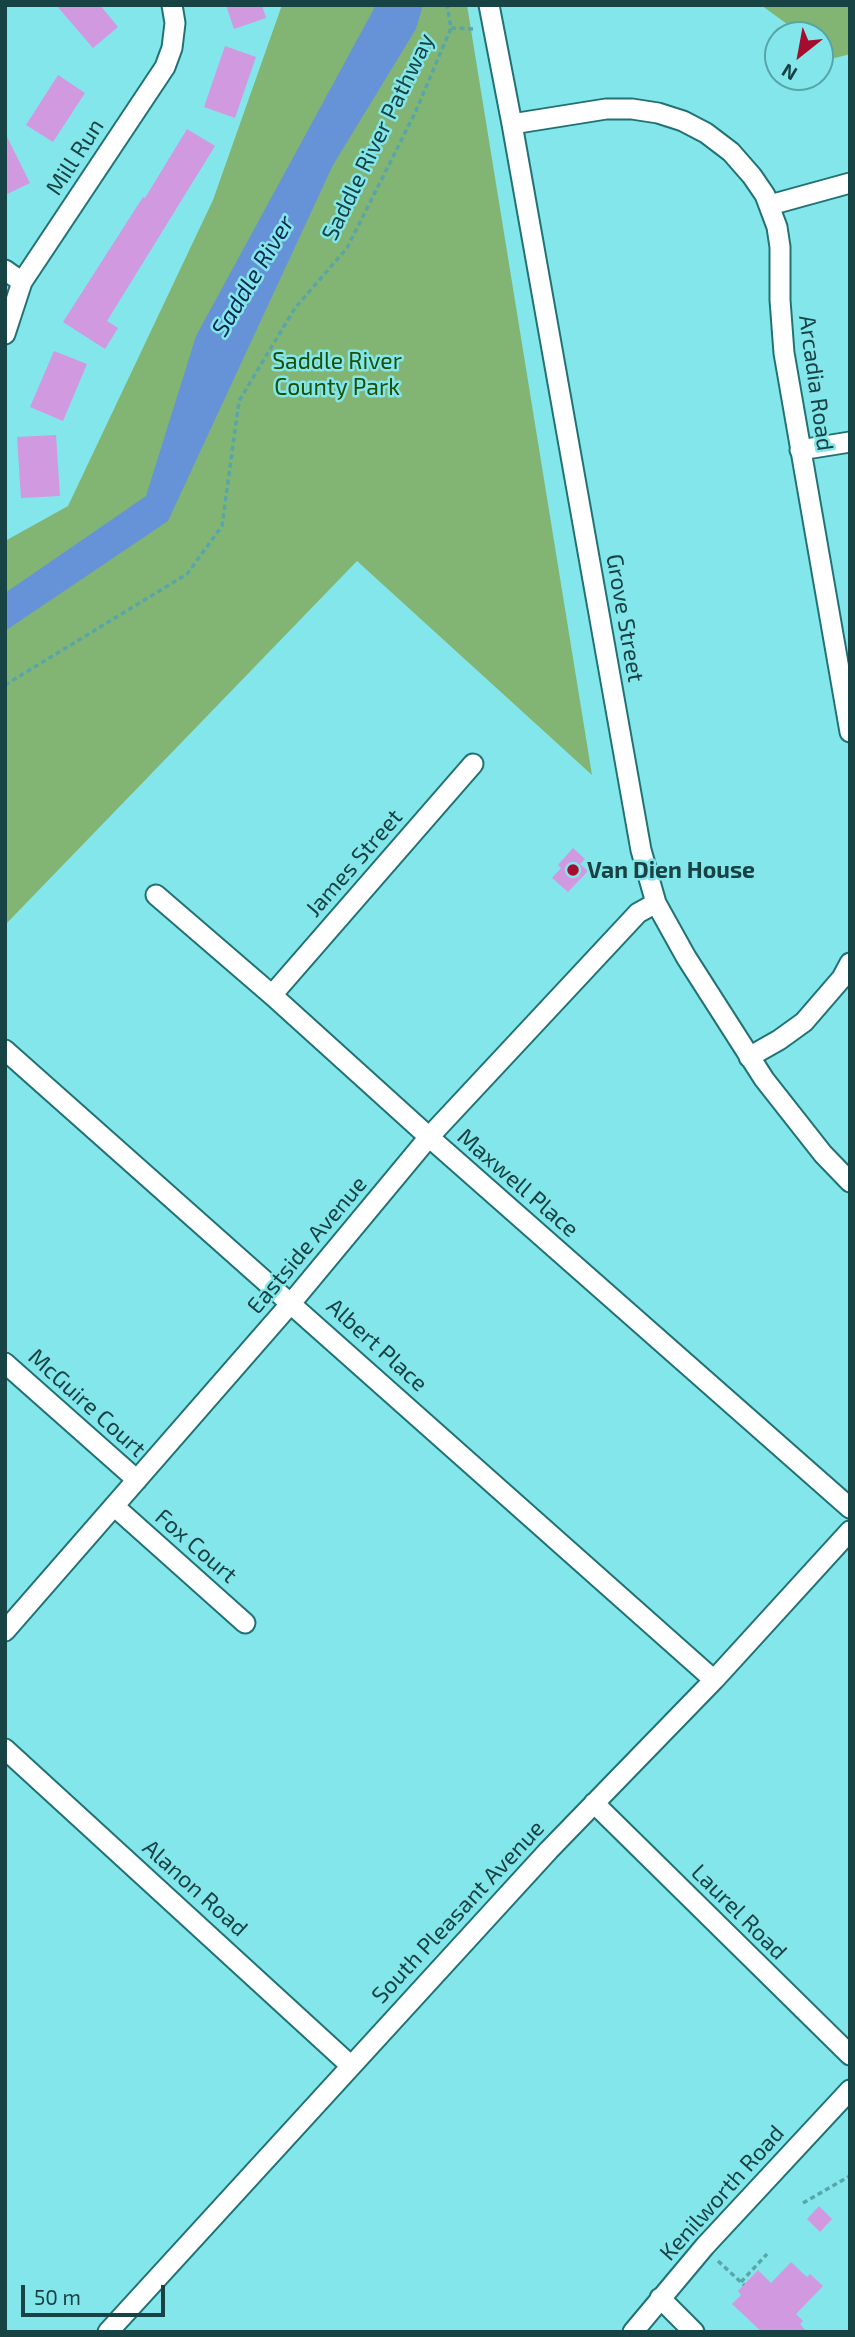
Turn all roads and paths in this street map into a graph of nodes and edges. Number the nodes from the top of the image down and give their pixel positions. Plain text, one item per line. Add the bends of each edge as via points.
1 (172, 5) edge
2 (447, 5) edge
3 (489, 5) edge
4 (451, 28) junction
5 (493, 29) junction
6 (512, 124) junction
7 (850, 183) edge
8 (770, 205) junction
9 (5, 270) edge
10 (22, 282) junction
11 (5, 334) edge
12 (850, 442) edge
13 (800, 450) junction
14 (5, 685) edge
15 (850, 733) edge
16 (473, 764) dead end
17 (156, 895) dead end
18 (656, 903) junction
19 (850, 963) edge
20 (272, 995) junction
21 (5, 1049) edge
22 (749, 1057) junction
23 (429, 1137) junction
24 (850, 1182) edge
25 (292, 1302) junction
26 (5, 1363) edge
27 (137, 1480) junction
28 (114, 1506) junction
29 (850, 1508) edge
30 (850, 1531) edge
31 (245, 1623) dead end
32 (5, 1630) edge
33 (714, 1680) junction
34 (5, 1749) edge
35 (594, 1803) junction
36 (850, 2055) edge
37 (350, 2065) junction
38 (850, 2090) edge
39 (850, 2176) edge
40 (803, 2203) dead end
41 (767, 2254) dead end
42 (718, 2261) dead end
43 (660, 2298) junction
44 (108, 2332) edge
45 (633, 2332) edge
46 (694, 2332) edge

1 - 10 street, Mill Run via 175,23 165,66
2 - 4 path, Saddle River Pathway
3 - 5 street, Grove Street
4 - 5 path
4 - 14 path, Saddle River Pathway via 415,113 347,248 295,309 239,401 222,526 187,574
5 - 6 street, Grove Street
6 - 8 street, Arcadia Road via 606,109 658,113 706,133 731,152
6 - 18 street, Grove Street via 641,850
7 - 8 street
8 - 13 street, Arcadia Road via 780,247 784,353
9 - 10 street
10 - 11 street, Mill Run
12 - 13 street
13 - 15 street, Arcadia Road
16 - 20 street, James Street
17 - 20 street, Maxwell Place
18 - 22 street, Grove Street
18 - 23 street, Eastside Avenue via 638,913
19 - 22 street via 804,1022
20 - 23 street, Maxwell Place
21 - 25 street, Albert Place
22 - 24 street, Grove Street
23 - 25 street, Eastside Avenue
23 - 29 street, Maxwell Place
25 - 27 street, Eastside Avenue
25 - 33 street, Albert Place
26 - 27 street, McGuire Court
27 - 28 street, Eastside Avenue
28 - 31 street, Fox Court
28 - 32 street, Eastside Avenue
30 - 33 street, South Pleasant Avenue
33 - 35 street, South Pleasant Avenue
34 - 37 street, Alanon Road
35 - 36 street, Laurel Road
35 - 37 street, South Pleasant Avenue
37 - 44 street, South Pleasant Avenue
38 - 43 street, Kenilworth Road
39 - 40 path
41 - 42 path via 742,2284
43 - 45 street, Kenilworth Road
43 - 46 street

